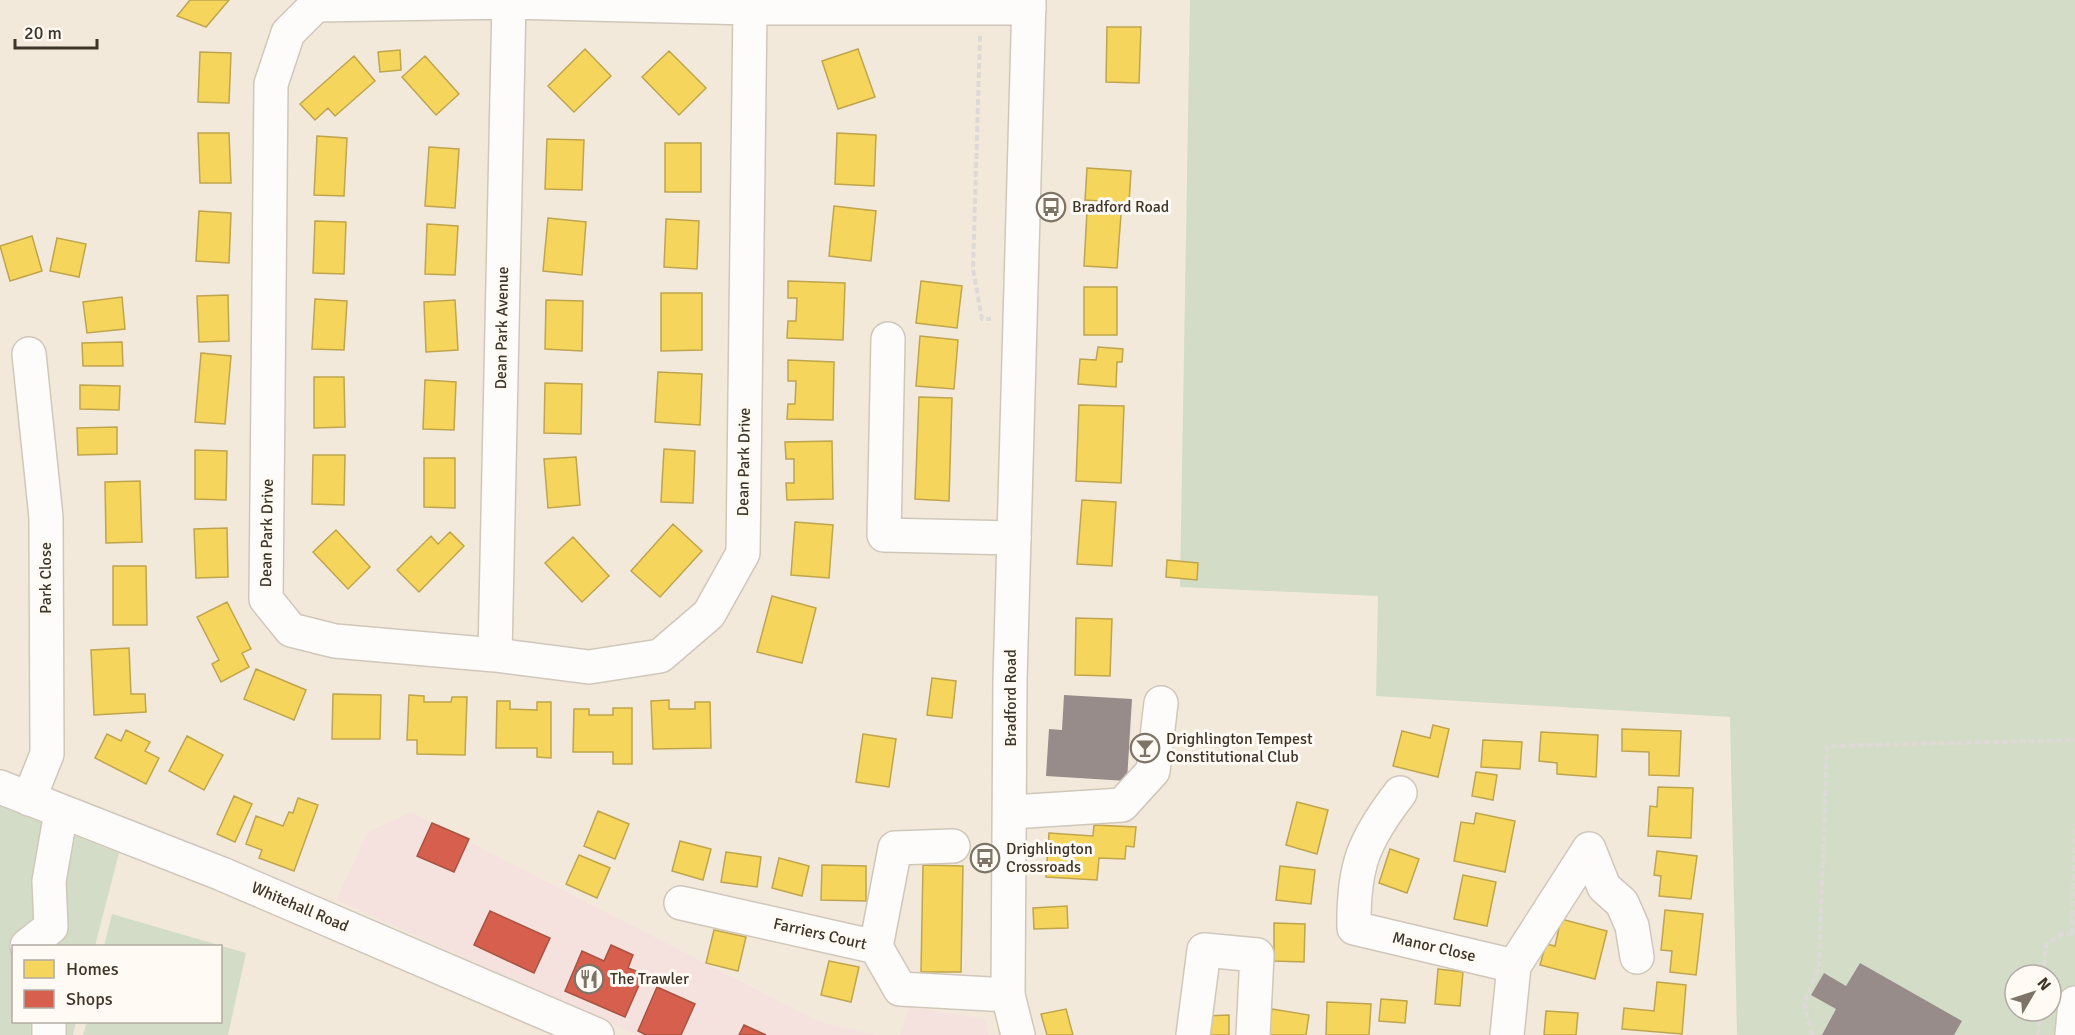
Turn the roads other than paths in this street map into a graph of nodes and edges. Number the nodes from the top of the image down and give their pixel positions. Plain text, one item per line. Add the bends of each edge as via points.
1 (509, 2) junction
2 (1029, 4) edge
3 (750, 8) junction
4 (888, 339) dead end
5 (29, 354) dead end
6 (1014, 538) junction
7 (495, 655) junction
8 (1161, 704) dead end
9 (14, 793) edge
10 (1400, 793) dead end
11 (61, 812) junction
12 (1011, 812) junction
13 (953, 846) dead end
14 (681, 903) dead end
15 (28, 945) edge
16 (876, 947) junction
17 (1637, 957) dead end
18 (1514, 966) junction
19 (1008, 995) junction
20 (2075, 1003) edge
21 (597, 1035) edge
22 (1018, 1035) edge
23 (1193, 1035) edge
24 (1253, 1035) edge
25 (1507, 1035) edge
26 (2072, 1035) edge

1 - 3 street, Dean Park Drive
1 - 7 street, Dean Park Avenue
1 - 7 street, Dean Park Drive via 316,5 288,33 271,84 266,599 291,630 335,641
2 - 3 street, Dean Park Drive via 980,8
2 - 6 street, Bradford Road
3 - 7 street, Dean Park Drive via 742,553 709,614 660,656 589,667
4 - 6 street via 884,535
5 - 9 street, Park Close via 46,517 47,754
6 - 12 street, Bradford Road
8 - 12 street via 1153,771 1122,805
9 - 11 street, Whitehall Road
10 - 18 street, Manor Close via 1375,825 1364,850 1353,896 1354,928
11 - 15 street via 49,881 51,927
11 - 21 street, Whitehall Road via 222,874
12 - 19 street, Bradford Road
13 - 16 street via 895,848
14 - 16 street, Farriers Court
16 - 19 street, Farriers Court via 900,989
17 - 18 street via 1632,926 1622,903 1604,887 1589,849
18 - 25 street
19 - 22 street, Bradford Road
20 - 26 street
23 - 24 street via 1204,950 1257,955

